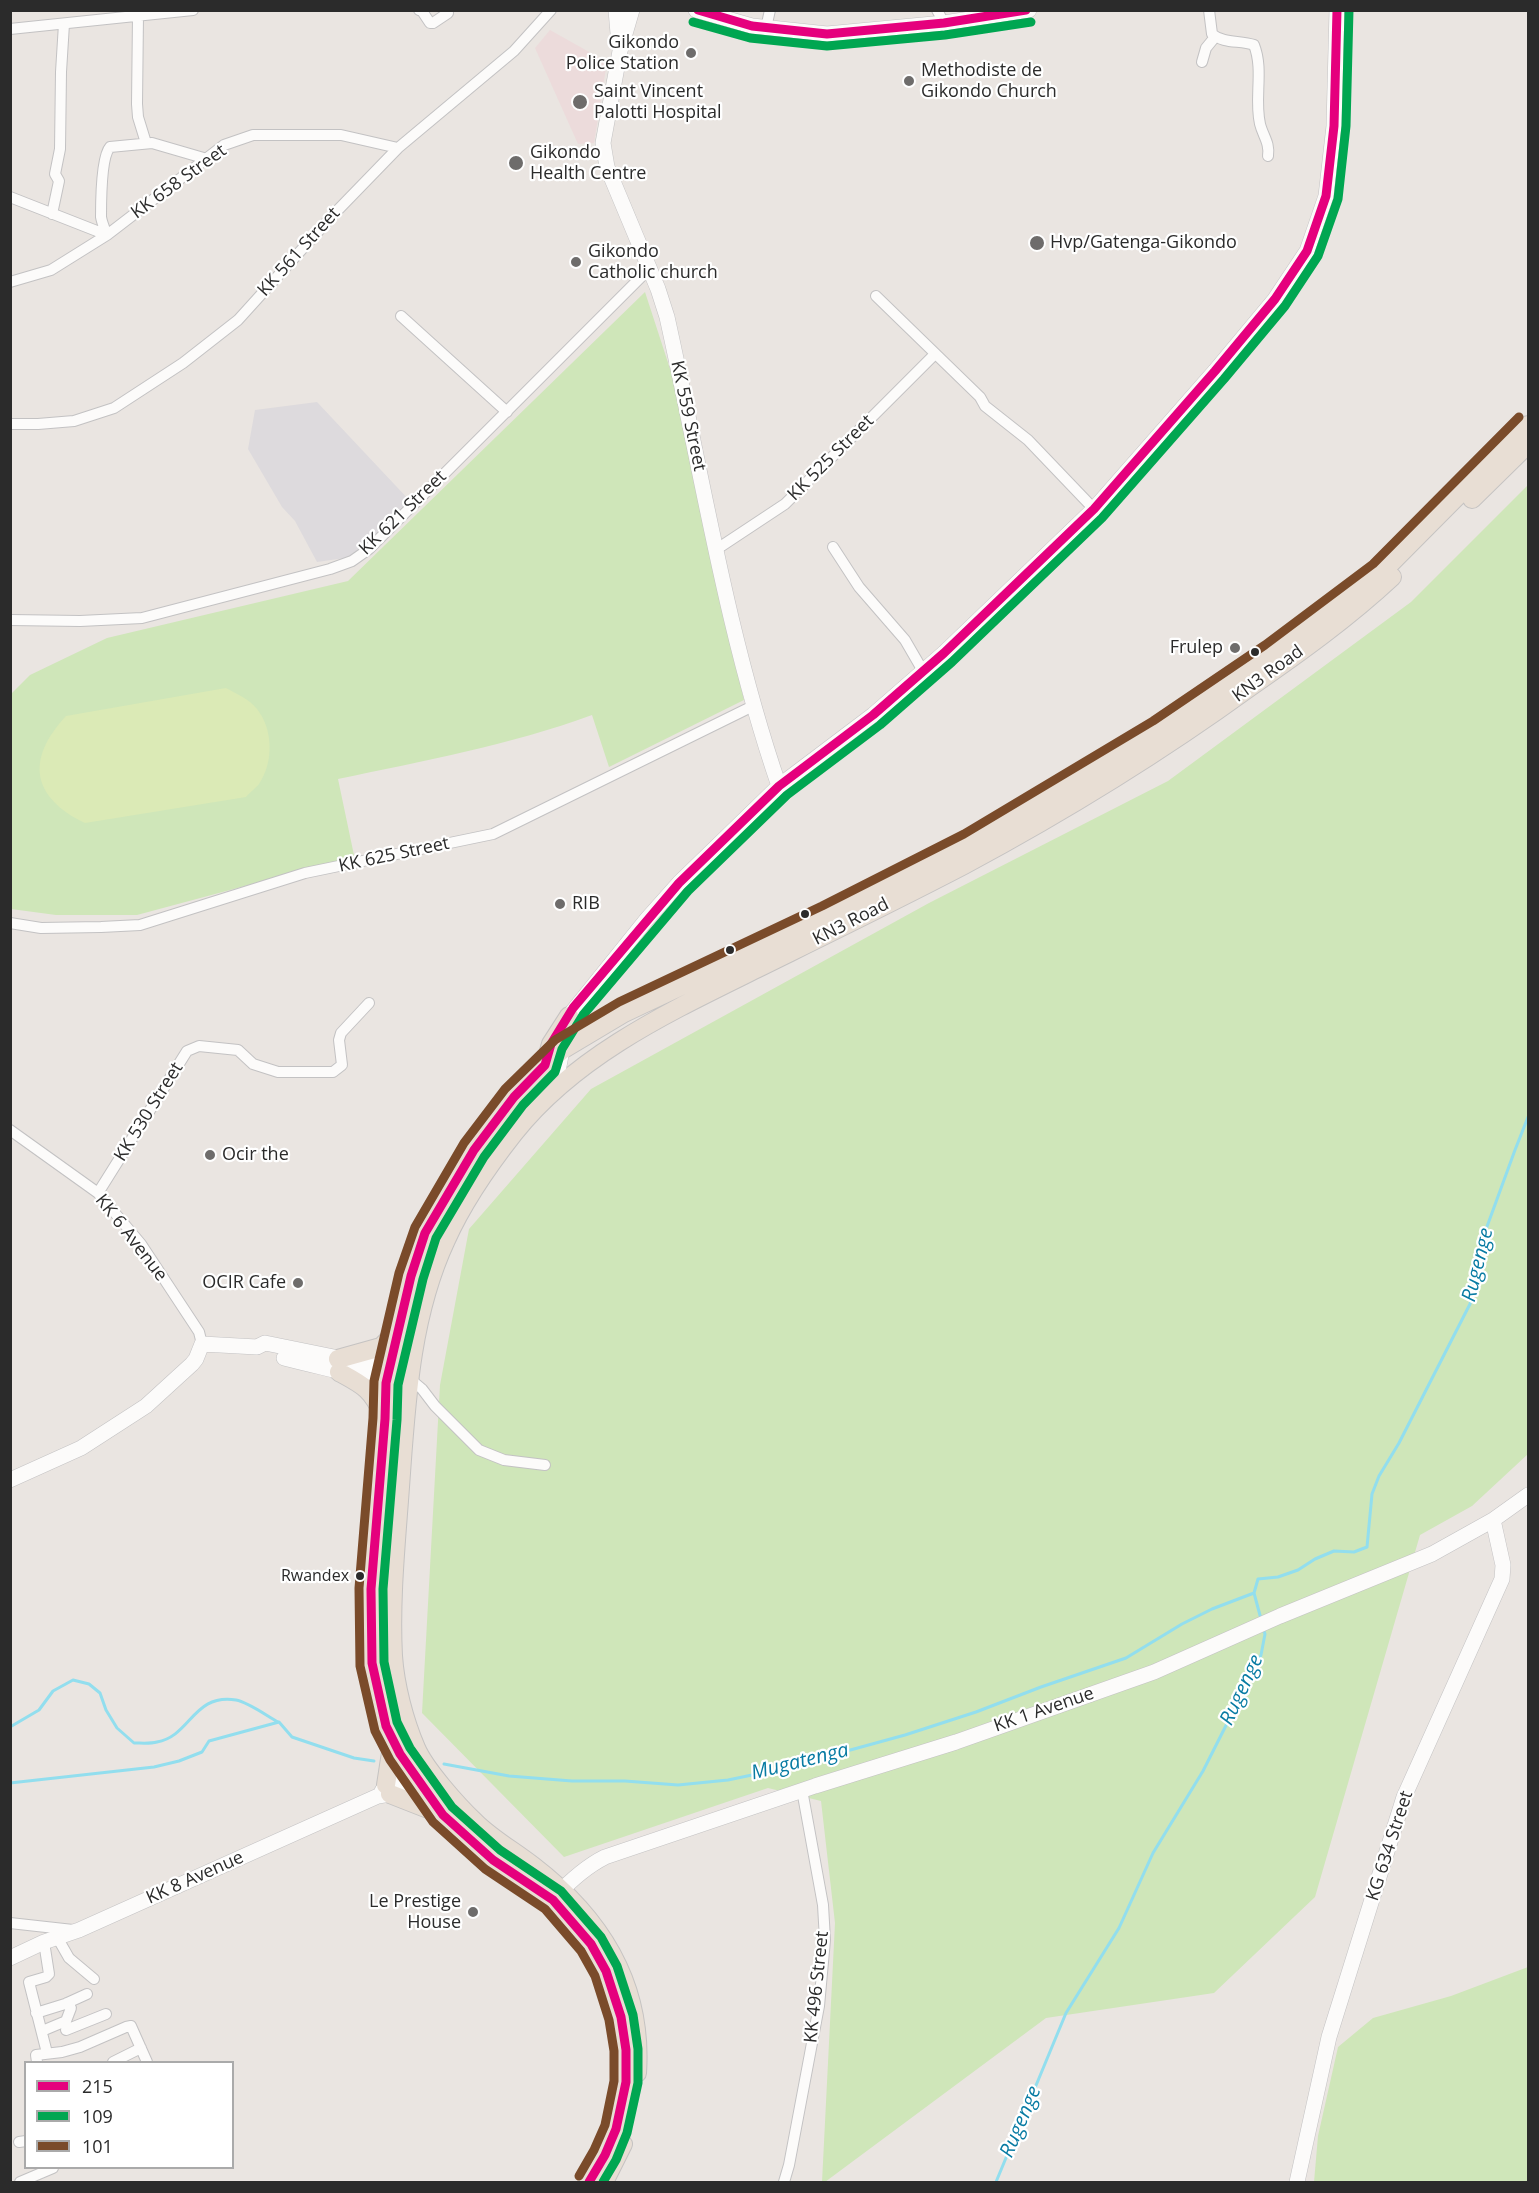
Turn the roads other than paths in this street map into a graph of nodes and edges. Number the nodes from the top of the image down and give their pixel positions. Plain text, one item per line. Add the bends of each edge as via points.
1 (193, 10) edge
2 (419, 10) edge
3 (551, 10) edge
4 (616, 10) edge
5 (632, 10) edge
6 (696, 10) edge
7 (770, 10) edge
8 (1029, 10) edge
9 (1209, 10) edge
10 (1337, 10) edge
11 (448, 13) dead end
12 (138, 16) junction
13 (940, 17) edge
14 (64, 24) junction
15 (766, 28) junction
16 (10, 29) edge
17 (1215, 37) junction
18 (620, 51) junction
19 (1202, 62) dead end
20 (146, 143) junction
21 (398, 148) junction
22 (1268, 156) dead end
23 (207, 159) junction
24 (10, 197) edge
25 (52, 214) junction
26 (107, 235) junction
27 (649, 269) junction
28 (10, 282) edge
29 (876, 296) dead end
30 (401, 316) dead end
31 (935, 354) junction
32 (507, 412) junction
33 (10, 424) edge
34 (1528, 425) edge
35 (1528, 444) edge
36 (1094, 509) junction
37 (833, 547) dead end
38 (717, 549) junction
39 (10, 620) edge
40 (1277, 660) junction
41 (923, 671) junction
42 (754, 705) junction
43 (779, 786) junction
44 (10, 922) edge
45 (369, 1004) dead end
46 (567, 1021) junction
47 (585, 1036) junction
48 (562, 1050) junction
49 (545, 1065) junction
50 (554, 1092) junction
51 (10, 1130) edge
52 (98, 1193) junction
53 (396, 1332) junction
54 (202, 1344) junction
55 (338, 1365) junction
56 (387, 1376) junction
57 (409, 1385) junction
58 (385, 1419) junction
59 (545, 1465) dead end
60 (14, 1476) edge
61 (1528, 1495) edge
62 (1493, 1520) junction
63 (386, 1726) junction
64 (421, 1771) junction
65 (802, 1790) junction
66 (385, 1792) junction
67 (443, 1815) junction
68 (557, 1895) junction
69 (10, 1923) edge
70 (79, 1930) junction
71 (51, 1939) junction
72 (10, 1958) edge
73 (94, 1979) dead end
74 (87, 1994) dead end
75 (69, 2006) junction
76 (36, 2013) junction
77 (106, 2014) dead end
78 (64, 2026) junction
79 (78, 2026) junction
80 (42, 2031) junction
81 (141, 2048) junction
82 (71, 2050) junction
83 (47, 2053) junction
84 (37, 2061) edge
85 (115, 2061) edge
86 (147, 2061) edge
87 (51, 2169) edge
88 (20, 2182) edge
89 (589, 2182) edge
90 (604, 2182) edge
91 (784, 2182) edge
92 (1297, 2182) edge

1 - 12 street
2 - 11 street via 430,23
3 - 21 street, KK 561 Street via 514,51
4 - 18 main road, KK 559 Street
5 - 18 main road, KK 559 Street
6 - 15 main road
7 - 15 street
8 - 13 main road
9 - 17 street
10 - 36 main road via 1334,126 1326,196 1306,251 1275,299
12 - 14 street
12 - 20 street via 137,104
13 - 15 main road via 827,34
14 - 16 street
14 - 25 street via 60,148 55,174 59,181
17 - 19 street
17 - 22 street via 1254,45 1260,123 1269,146
18 - 27 main road, KK 559 Street via 603,143 607,167
20 - 23 street
20 - 26 street via 107,150 101,219
21 - 23 street, KK 658 Street via 340,135 253,135 224,145
21 - 33 street, KK 561 Street via 238,320 183,363 114,408 93,416 74,421
23 - 26 street, KK 658 Street
24 - 25 street
25 - 26 street
26 - 28 street, KK 658 Street via 51,270
27 - 32 street, KK 621 Street
27 - 38 main road, KK 559 Street via 667,317
29 - 31 street
30 - 32 street
31 - 36 street via 985,406 1028,440
31 - 38 street, KK 525 Street via 785,504
32 - 39 street, KK 621 Street via 369,549 352,561 142,618
34 - 40 highway via 1381,573
35 - 40 highway, KN3 Road via 1375,592
36 - 41 main road
37 - 41 street via 859,587 905,640
38 - 42 main road, KK 559 Street
40 - 47 highway via 970,845 624,1013
40 - 50 highway, KN3 Road via 1172,743 1098,788 963,865 636,1031 583,1066
41 - 43 main road via 873,715
42 - 43 main road, KK 559 Street
42 - 44 street, KK 625 Street via 493,834 305,873 140,925 41,928
43 - 46 main road via 646,919
45 - 52 street, KK 530 Street via 341,1033 342,1065 333,1072 278,1072 253,1064 238,1050 199,1046 187,1051
46 - 47 highway via 575,1034
46 - 48 main road
46 - 49 highway via 550,1044
47 - 48 highway
48 - 49 highway
48 - 50 main road
49 - 53 highway via 513,1097 474,1150 430,1223
50 - 57 highway, KN3 Road via 517,1129 485,1173 444,1243 415,1340
51 - 52 street, KK 6 Avenue
52 - 54 street, KK 6 Avenue via 141,1244 199,1332
53 - 55 highway via 381,1347
53 - 56 highway
54 - 55 main road via 257,1347 265,1343
54 - 60 main road via 192,1364 146,1406 81,1448
55 - 56 main road
55 - 58 highway via 376,1398
56 - 57 main road
56 - 58 highway
57 - 59 street via 479,1450 504,1460
57 - 64 highway, KN3 Road via 392,1602 393,1661
58 - 63 highway via 371,1589 372,1663
61 - 62 main road, KK 1 Avenue
62 - 65 main road, KK 1 Avenue via 1432,1554 1154,1672 956,1742
62 - 92 main road, KG 634 Street via 1503,1565 1502,1579 1404,1797 1329,2037
63 - 64 highway
63 - 66 highway via 392,1746
64 - 66 main road, KK 8 Avenue
64 - 67 highway
64 - 68 highway via 477,1824 531,1864
65 - 68 main road, KK 1 Avenue via 605,1857 590,1865
65 - 91 street, KK 496 Street via 823,1905 825,1940 819,2006
66 - 67 highway
66 - 70 main road, KK 8 Avenue
67 - 68 highway via 493,1860
68 - 89 highway via 606,1971 621,2017 626,2050 626,2082 616,2129
68 - 90 highway via 586,1914 607,1944 621,1970 635,2019 639,2048 632,2113
69 - 70 street
70 - 71 main road, KK 8 Avenue
71 - 72 main road, KK 8 Avenue
71 - 73 street
71 - 76 street via 49,1974 28,1982
74 - 75 street
75 - 76 street
75 - 78 street
75 - 79 street
76 - 80 street
77 - 79 street
78 - 79 street
78 - 80 street
78 - 82 street
80 - 83 street
81 - 82 street via 131,2026
81 - 85 street
81 - 86 street
82 - 83 street
83 - 84 street via 36,2055
87 - 88 street

